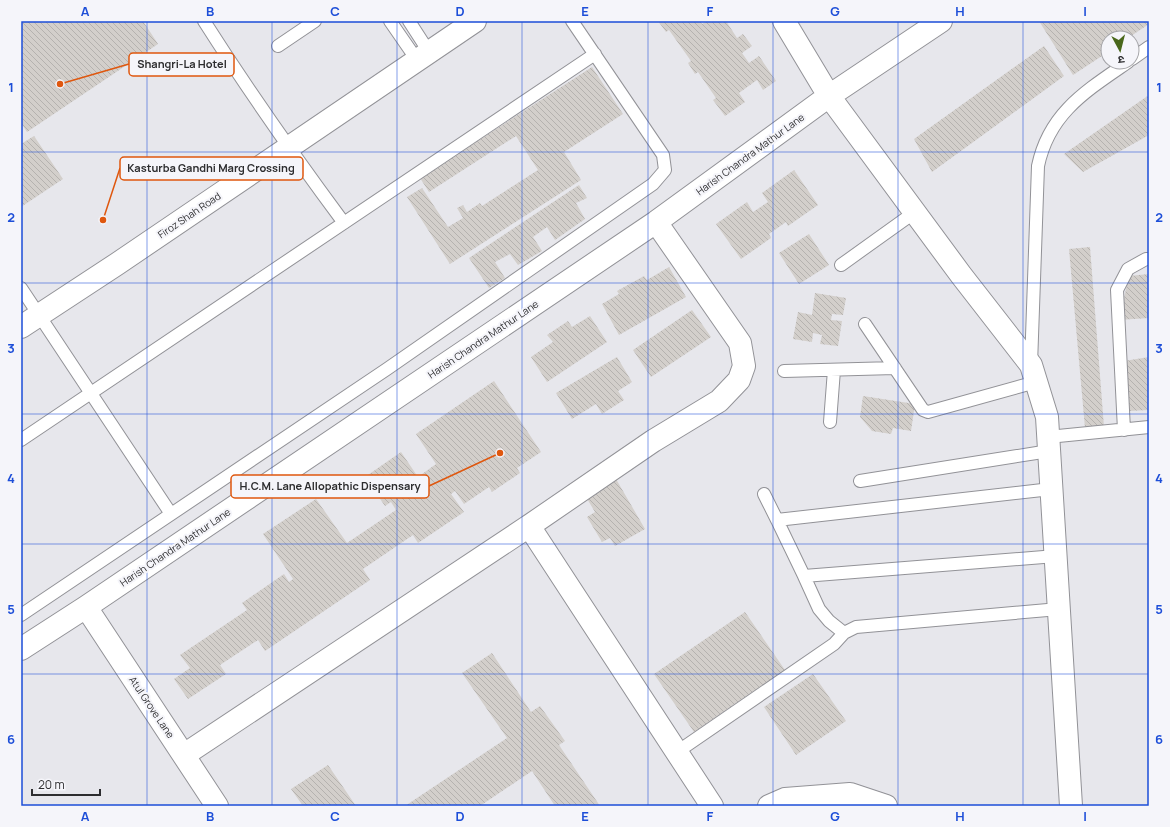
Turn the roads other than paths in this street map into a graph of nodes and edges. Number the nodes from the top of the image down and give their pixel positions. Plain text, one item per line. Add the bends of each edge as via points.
1 (204, 21) edge
2 (315, 21) edge
3 (390, 21) edge
4 (409, 21) edge
5 (475, 21) edge
6 (572, 21) edge
7 (784, 21) edge
8 (941, 21) edge
9 (278, 46) dead end
10 (1149, 47) edge
11 (1140, 53) edge
12 (595, 54) junction
13 (423, 56) junction
14 (1116, 70) edge
15 (829, 96) junction
16 (288, 147) junction
17 (915, 212) junction
18 (656, 222) junction
19 (344, 223) junction
20 (1149, 259) edge
21 (842, 265) dead end
22 (21, 288) edge
23 (40, 314) junction
24 (865, 324) dead end
25 (21, 327) edge
26 (895, 368) junction
27 (834, 370) junction
28 (784, 371) dead end
29 (1034, 373) junction
30 (91, 393) junction
31 (830, 422) dead end
32 (1149, 427) edge
33 (1124, 430) junction
34 (21, 440) edge
35 (1049, 444) junction
36 (860, 481) dead end
37 (1051, 489) junction
38 (764, 494) dead end
39 (171, 514) junction
40 (777, 520) junction
41 (529, 526) junction
42 (1056, 556) junction
43 (804, 576) junction
44 (86, 608) junction
45 (1059, 609) junction
46 (21, 615) edge
47 (844, 633) junction
48 (21, 649) edge
49 (677, 752) junction
50 (184, 755) junction
51 (217, 806) edge
52 (712, 806) edge
53 (769, 806) edge
54 (886, 806) edge
55 (1071, 806) edge

1 - 16 lane
2 - 9 lane
3 - 13 lane
4 - 13 lane
5 - 13 street, Firoz Shah Road
6 - 12 lane
7 - 15 street
8 - 15 street, Harish Chandra Mathur Lane
10 - 11 lane
12 - 19 lane
12 - 39 lane via 663,155 665,170 653,184 387,369
13 - 16 street, Firoz Shah Road
14 - 29 lane via 1084,92 1067,109 1055,123 1041,153 1038,166
15 - 17 street
15 - 18 street, Harish Chandra Mathur Lane
16 - 19 lane
16 - 23 street, Firoz Shah Road
17 - 21 lane
17 - 29 street
18 - 41 street via 740,343 744,366 739,380 719,401 653,441
18 - 44 street, Harish Chandra Mathur Lane
19 - 30 lane
20 - 33 lane via 1128,269 1116,290
22 - 23 lane
23 - 25 street, Firoz Shah Road
23 - 30 lane
24 - 26 lane
26 - 27 lane
26 - 29 lane via 923,410 928,412 937,411
27 - 28 lane
27 - 31 lane
29 - 35 street via 1047,417
30 - 34 lane
30 - 39 lane
32 - 33 lane
33 - 35 lane
35 - 36 lane
35 - 37 street
37 - 40 lane
37 - 42 street
38 - 40 lane
39 - 46 lane
40 - 43 lane
41 - 49 street
41 - 50 street
42 - 43 lane
42 - 45 street
43 - 47 lane via 819,609
44 - 48 street, Harish Chandra Mathur Lane
44 - 50 street, Atul Grove Lane
45 - 47 lane via 856,627
45 - 55 street
47 - 49 lane via 834,644
49 - 52 street
50 - 51 street, Atul Grove Lane
53 - 54 street via 785,799 850,794

